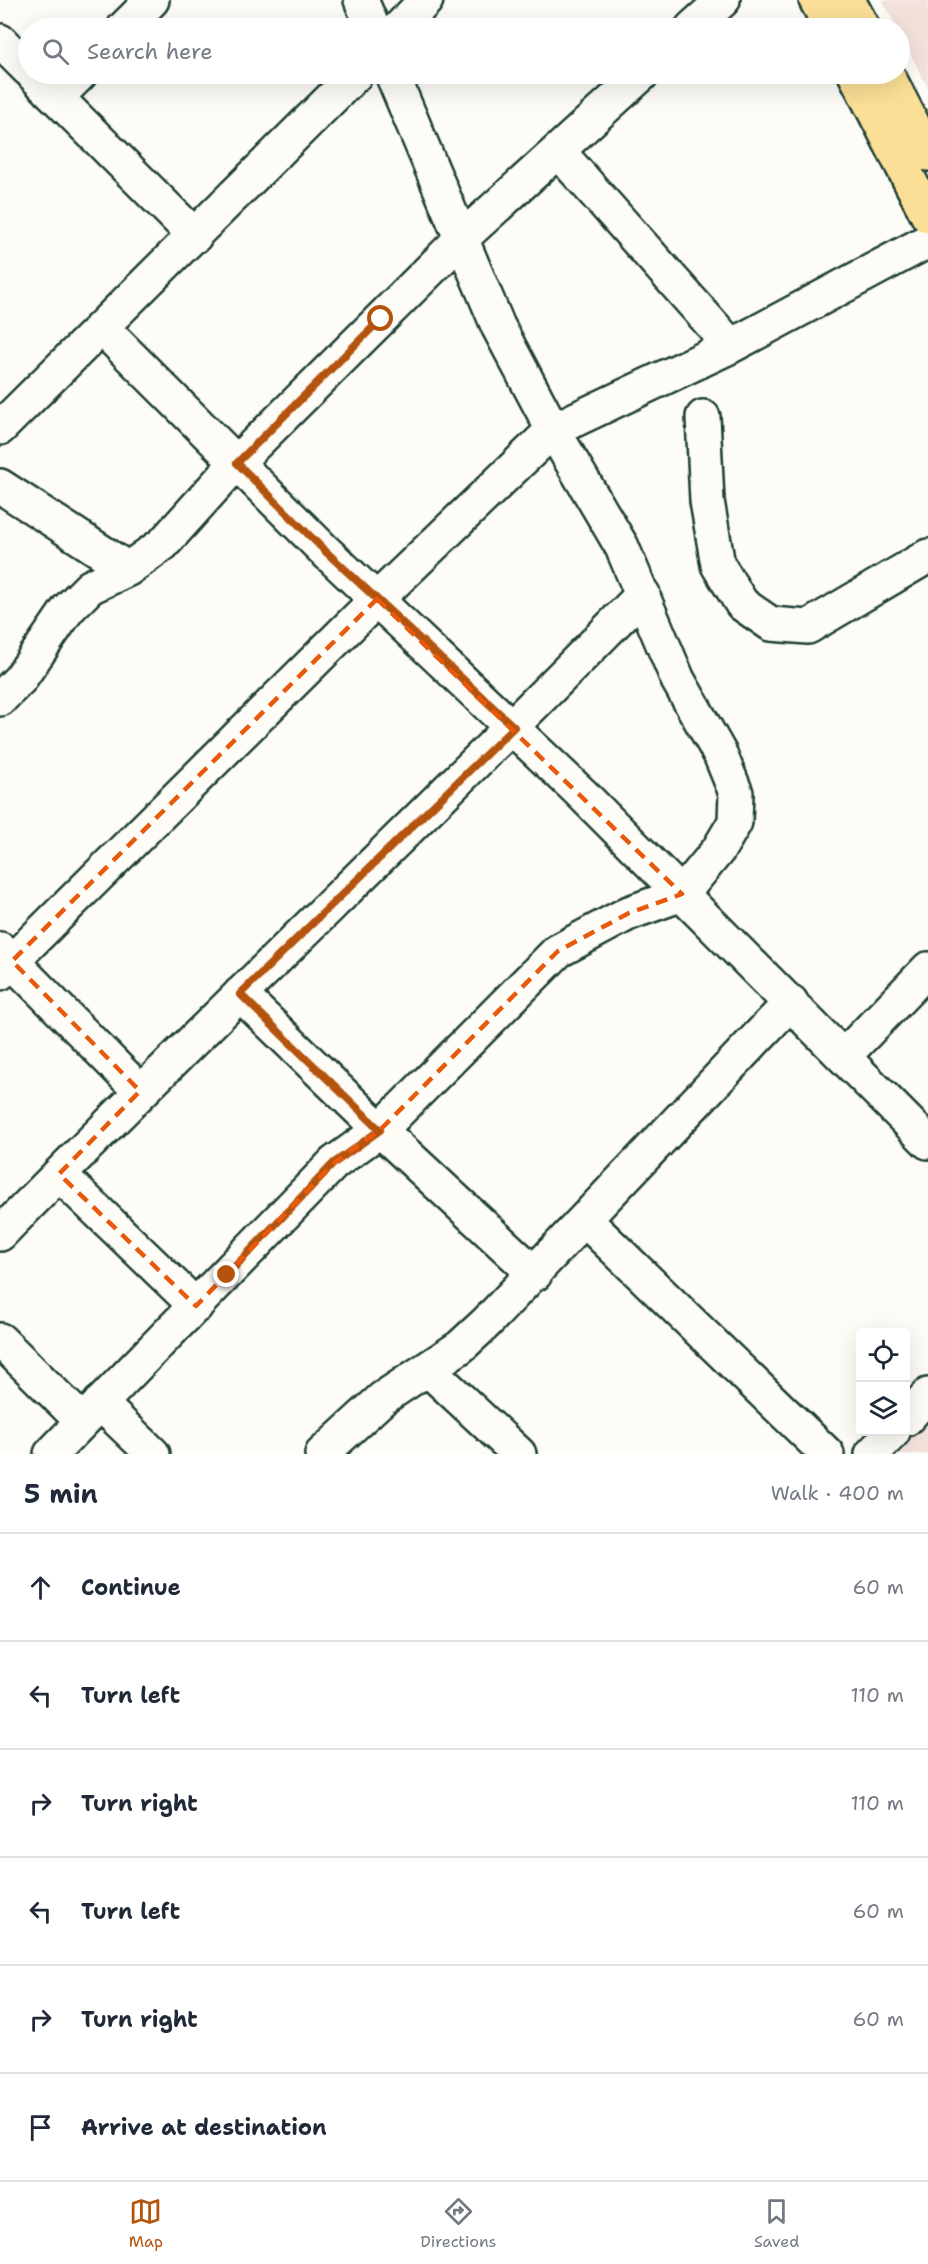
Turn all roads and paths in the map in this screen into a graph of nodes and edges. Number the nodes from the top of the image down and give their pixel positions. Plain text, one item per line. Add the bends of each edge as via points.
1 (152, 0) edge
2 (361, 0) edge
3 (426, 0) edge
4 (723, 0) edge
5 (816, 0) edge
6 (848, 0) edge
7 (134, 18) edge
8 (369, 18) edge
9 (409, 18) edge
10 (703, 18) edge
11 (826, 18) edge
12 (858, 18) edge
13 (0, 41) edge
14 (18, 59) edge
15 (43, 84) edge
16 (70, 84) edge
17 (346, 84) edge
18 (396, 84) edge
19 (631, 84) edge
20 (860, 84) edge
21 (892, 84) edge
22 (57, 98) junction
23 (558, 151) junction
24 (928, 154) edge
25 (928, 216) edge
26 (195, 236) junction
27 (462, 238) junction
28 (928, 241) edge
29 (102, 328) junction
30 (731, 346) junction
31 (703, 417) dead end
32 (0, 428) edge
33 (553, 430) junction
34 (237, 463) junction
35 (0, 486) edge
36 (928, 556) edge
37 (128, 568) junction
38 (643, 594) junction
39 (377, 598) junction
40 (0, 699) edge
41 (514, 727) junction
42 (682, 894) junction
43 (4, 961) edge
44 (928, 969) edge
45 (240, 994) junction
46 (791, 1002) junction
47 (844, 1056) junction
48 (140, 1091) junction
49 (380, 1130) junction
50 (928, 1142) edge
51 (59, 1173) junction
52 (585, 1220) junction
53 (0, 1234) edge
54 (535, 1274) junction
55 (196, 1306) junction
56 (0, 1340) edge
57 (428, 1369) junction
58 (928, 1395) edge
59 (91, 1412) junction
60 (910, 1415) edge
61 (888, 1436) edge
62 (51, 1454) edge
63 (153, 1454) edge
64 (322, 1454) edge
65 (519, 1454) edge
66 (827, 1454) edge
67 (872, 1454) edge

1 - 7 street
2 - 8 street
3 - 9 street
4 - 10 street
5 - 11 highway
6 - 12 highway
13 - 14 street
15 - 22 street
16 - 22 street
17 - 26 street
18 - 27 street
19 - 23 street
20 - 25 highway
21 - 24 highway
22 - 26 street
23 - 27 street
23 - 30 street
26 - 29 street
27 - 33 street via 498,326
27 - 34 street
28 - 30 street
29 - 32 street
29 - 34 street
30 - 33 street
31 - 36 street via 707,501 717,565 742,604 771,624 808,627
33 - 38 street via 622,547
33 - 39 street
34 - 37 street via 163,544
34 - 39 street
35 - 37 street
37 - 40 street via 90,587 69,609 20,679
38 - 41 street
38 - 42 street via 678,680 720,754 736,793 735,822 719,849
39 - 41 street
39 - 43 street
41 - 42 street
41 - 45 street
42 - 46 street
42 - 49 street via 629,913 558,951
43 - 48 street
44 - 47 street
45 - 48 street
45 - 49 street
46 - 47 street
46 - 52 street
47 - 50 street
48 - 51 street
49 - 54 street
49 - 55 street via 334,1163
51 - 53 street
51 - 55 street
52 - 54 street
52 - 66 street
54 - 57 street via 460,1347
55 - 59 street
56 - 59 street
57 - 64 street via 383,1398
57 - 65 street
58 - 60 street
59 - 62 street
59 - 63 street
61 - 67 street

